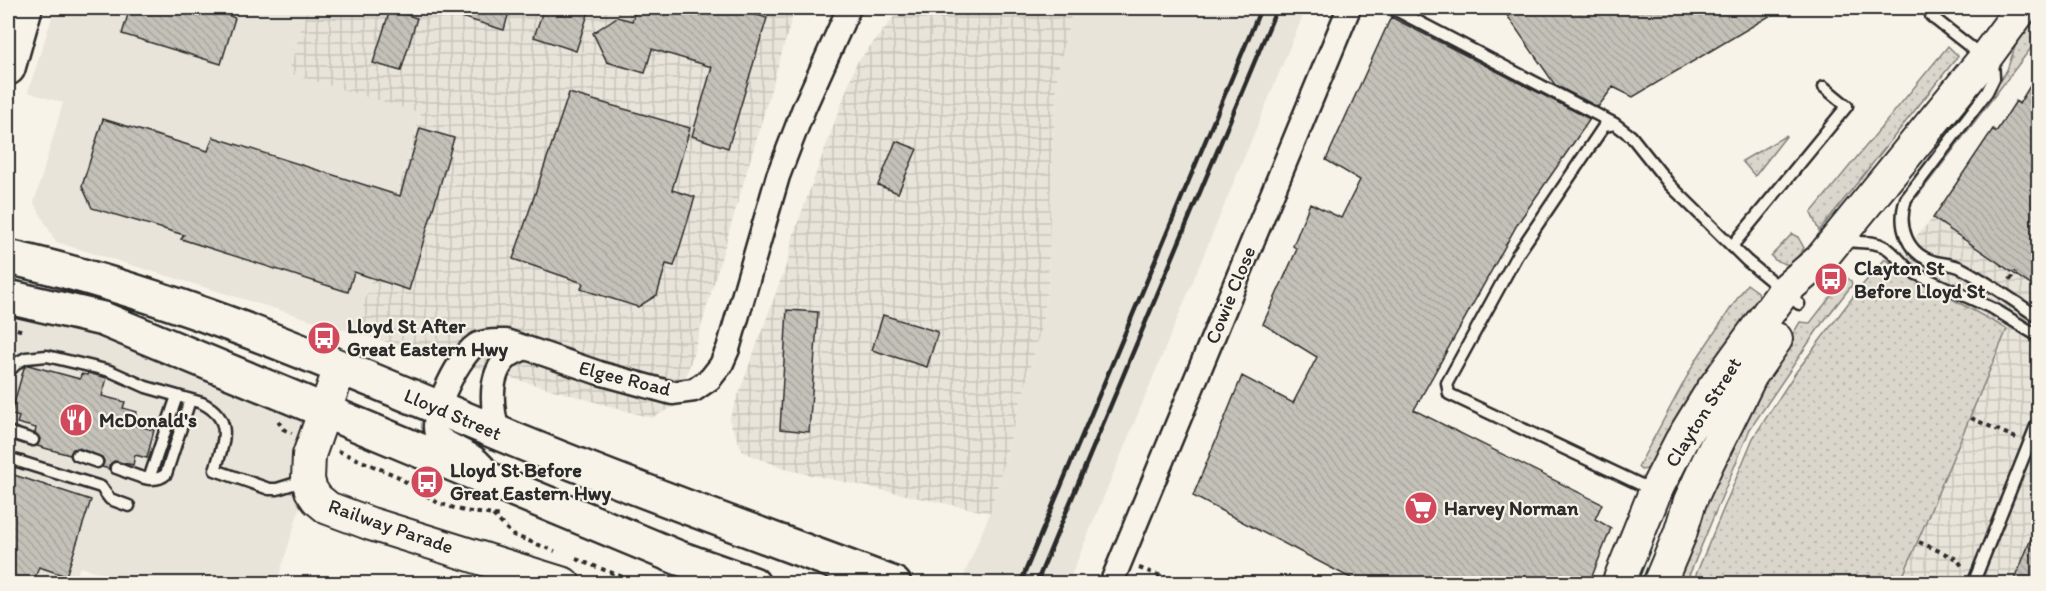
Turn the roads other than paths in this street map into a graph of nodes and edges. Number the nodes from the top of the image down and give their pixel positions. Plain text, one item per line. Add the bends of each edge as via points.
1 (25, 8) edge
2 (849, 8) edge
3 (1349, 8) edge
4 (1392, 8) edge
5 (2022, 8) edge
6 (1931, 16) dead end
7 (1991, 49) junction
8 (8, 68) edge
9 (1824, 87) dead end
10 (1615, 124) junction
11 (1732, 246) junction
12 (1829, 249) junction
13 (8, 257) edge
14 (8, 297) edge
15 (1792, 298) junction
16 (2038, 317) edge
17 (2038, 336) edge
18 (525, 348) junction
19 (340, 368) junction
20 (8, 372) edge
21 (177, 396) junction
22 (190, 400) junction
23 (440, 408) junction
24 (324, 412) junction
25 (2038, 421) edge
26 (8, 432) edge
27 (498, 433) junction
28 (33, 440) dead end
29 (77, 455) dead end
30 (8, 458) edge
31 (97, 462) dead end
32 (116, 468) dead end
33 (149, 479) junction
34 (308, 480) junction
35 (1655, 492) junction
36 (499, 501) junction
37 (129, 506) dead end
38 (565, 569) edge
39 (1121, 574) edge
40 (1975, 579) edge
41 (753, 584) edge
42 (894, 584) edge
43 (1618, 584) edge
44 (1659, 584) edge

1 - 8 main road
2 - 18 street, Elgee Road via 778,176 728,349 722,365 710,379 694,390 672,393
3 - 39 street, Cowie Close
4 - 10 lane
5 - 7 main road, Clayton Street
6 - 7 lane
7 - 12 main road, Clayton Street
7 - 16 lane via 1994,78 1906,199 1902,210 1904,236 1927,260 1961,267
9 - 11 lane via 1847,106
10 - 11 lane via 1631,136 1670,185
10 - 35 lane via 1604,126 1517,255 1447,383 1449,394
11 - 15 lane
12 - 15 main road, Clayton Street
12 - 17 lane via 1858,241 1877,243 1914,273 1994,309
13 - 19 main road, Lloyd Street via 70,271 219,320
14 - 24 main road via 103,319
15 - 35 main road, Clayton Street via 1711,392
15 - 44 main road, Clayton Street via 1690,501
18 - 23 street, Elgee Road via 506,341 477,344 452,374
18 - 27 street via 509,355 499,366 492,396
19 - 23 main road, Lloyd Street
19 - 24 main road, Railway Parade
20 - 21 lane via 26,358 47,356 110,370
21 - 22 lane
21 - 33 lane
22 - 33 lane via 166,474 157,480
22 - 34 lane via 210,407 223,425 225,441 215,470 269,489
23 - 27 main road, Lloyd Street
23 - 36 street, Elgee Road via 436,434 475,458
24 - 34 main road, Railway Parade via 309,455
24 - 36 main road
25 - 40 lane
26 - 28 lane
27 - 42 main road, Lloyd Street via 626,486
29 - 31 lane
30 - 37 lane via 101,487 110,499
32 - 33 lane
34 - 38 main road, Railway Parade via 310,490 328,508 371,524
35 - 43 main road, Clayton Street
36 - 41 main road

